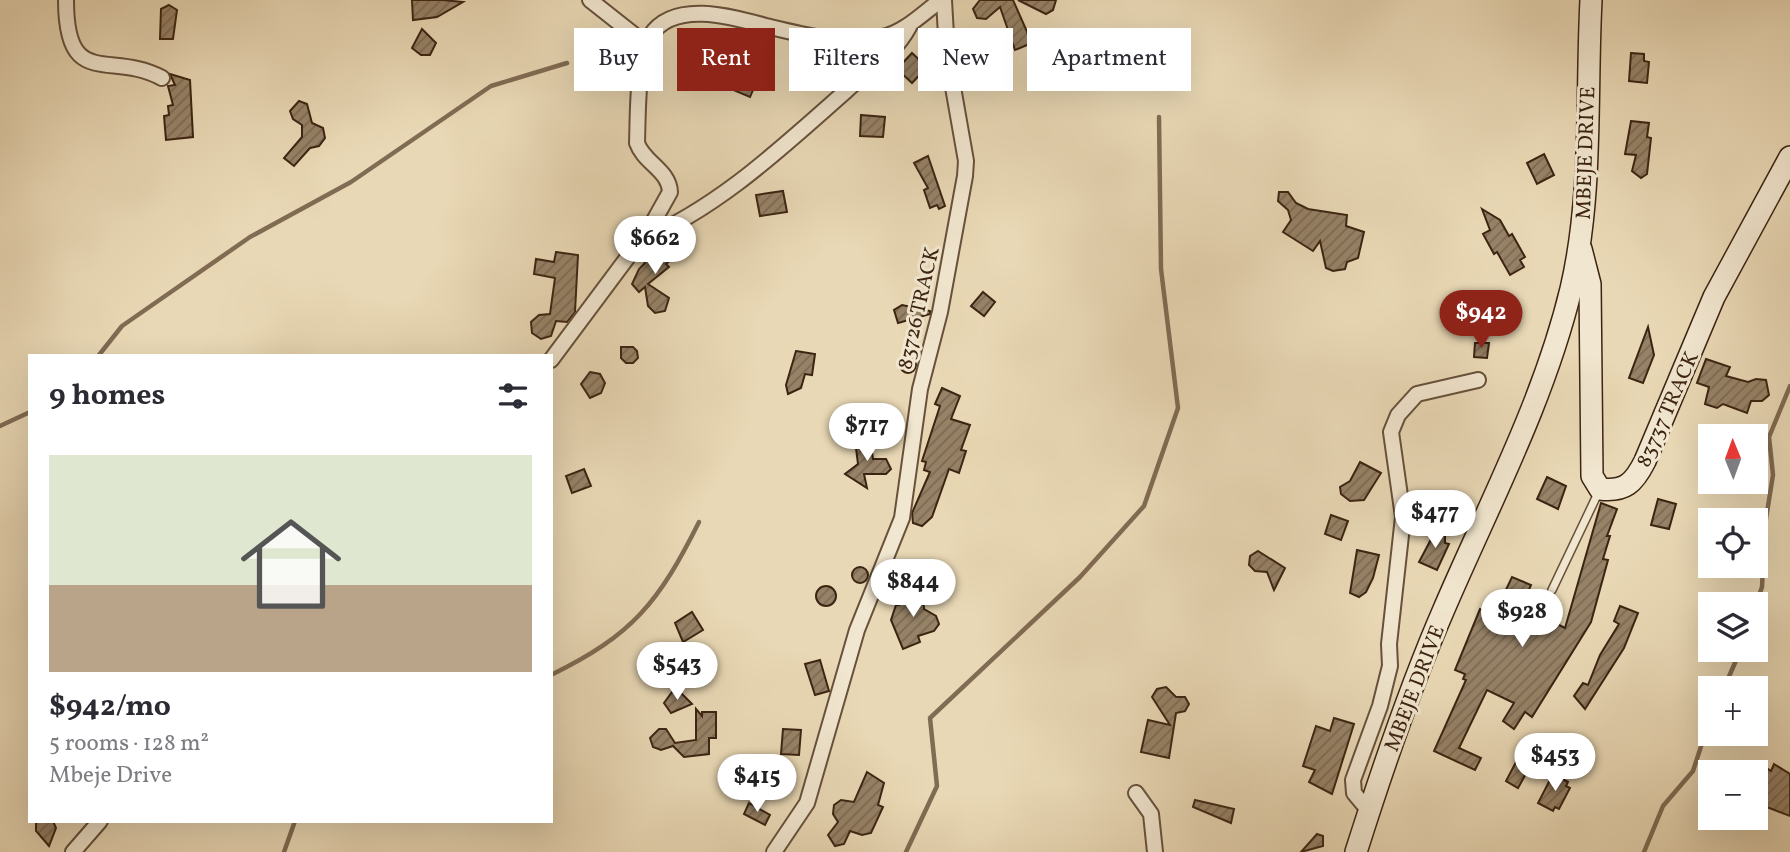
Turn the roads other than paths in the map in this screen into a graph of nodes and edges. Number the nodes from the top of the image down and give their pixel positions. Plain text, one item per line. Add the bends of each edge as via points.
1 (66, 0) edge
2 (590, 0) edge
3 (943, 0) edge
4 (1591, 0) edge
5 (911, 22) junction
6 (625, 28) edge
7 (656, 28) edge
8 (162, 78) dead end
9 (642, 91) edge
10 (1790, 157) edge
11 (639, 242) junction
12 (1580, 243) junction
13 (553, 357) edge
14 (1478, 380) dead end
15 (1600, 489) junction
16 (1552, 590) dead end
17 (1136, 793) dead end
18 (1369, 811) junction
19 (98, 823) edge
20 (73, 852) edge
21 (774, 852) edge
22 (1156, 852) edge
23 (1356, 852) edge

1 - 8 street via 69,40 82,57 100,66
2 - 6 street
3 - 5 street
3 - 21 street, 83726 TRACK via 965,176 940,312 920,390 902,517 857,630 814,785 800,818
4 - 12 street, MBEJE DRIVE via 1586,193
5 - 7 street via 885,37 838,40 726,13 684,10
5 - 11 street via 881,61 750,176 700,212
9 - 11 street via 636,143 640,153 666,176 670,192
10 - 15 street, 83737 TRACK via 1714,297 1636,478 1622,489
11 - 13 street
12 - 15 street via 1590,284 1592,463 1594,483
12 - 18 street, MBEJE DRIVE via 1546,371 1443,612
14 - 18 street via 1417,394 1398,415 1391,432 1403,517 1390,666 1353,780 1354,793
15 - 16 lane
17 - 22 street via 1151,814
18 - 23 street, MBEJE DRIVE
19 - 20 street

